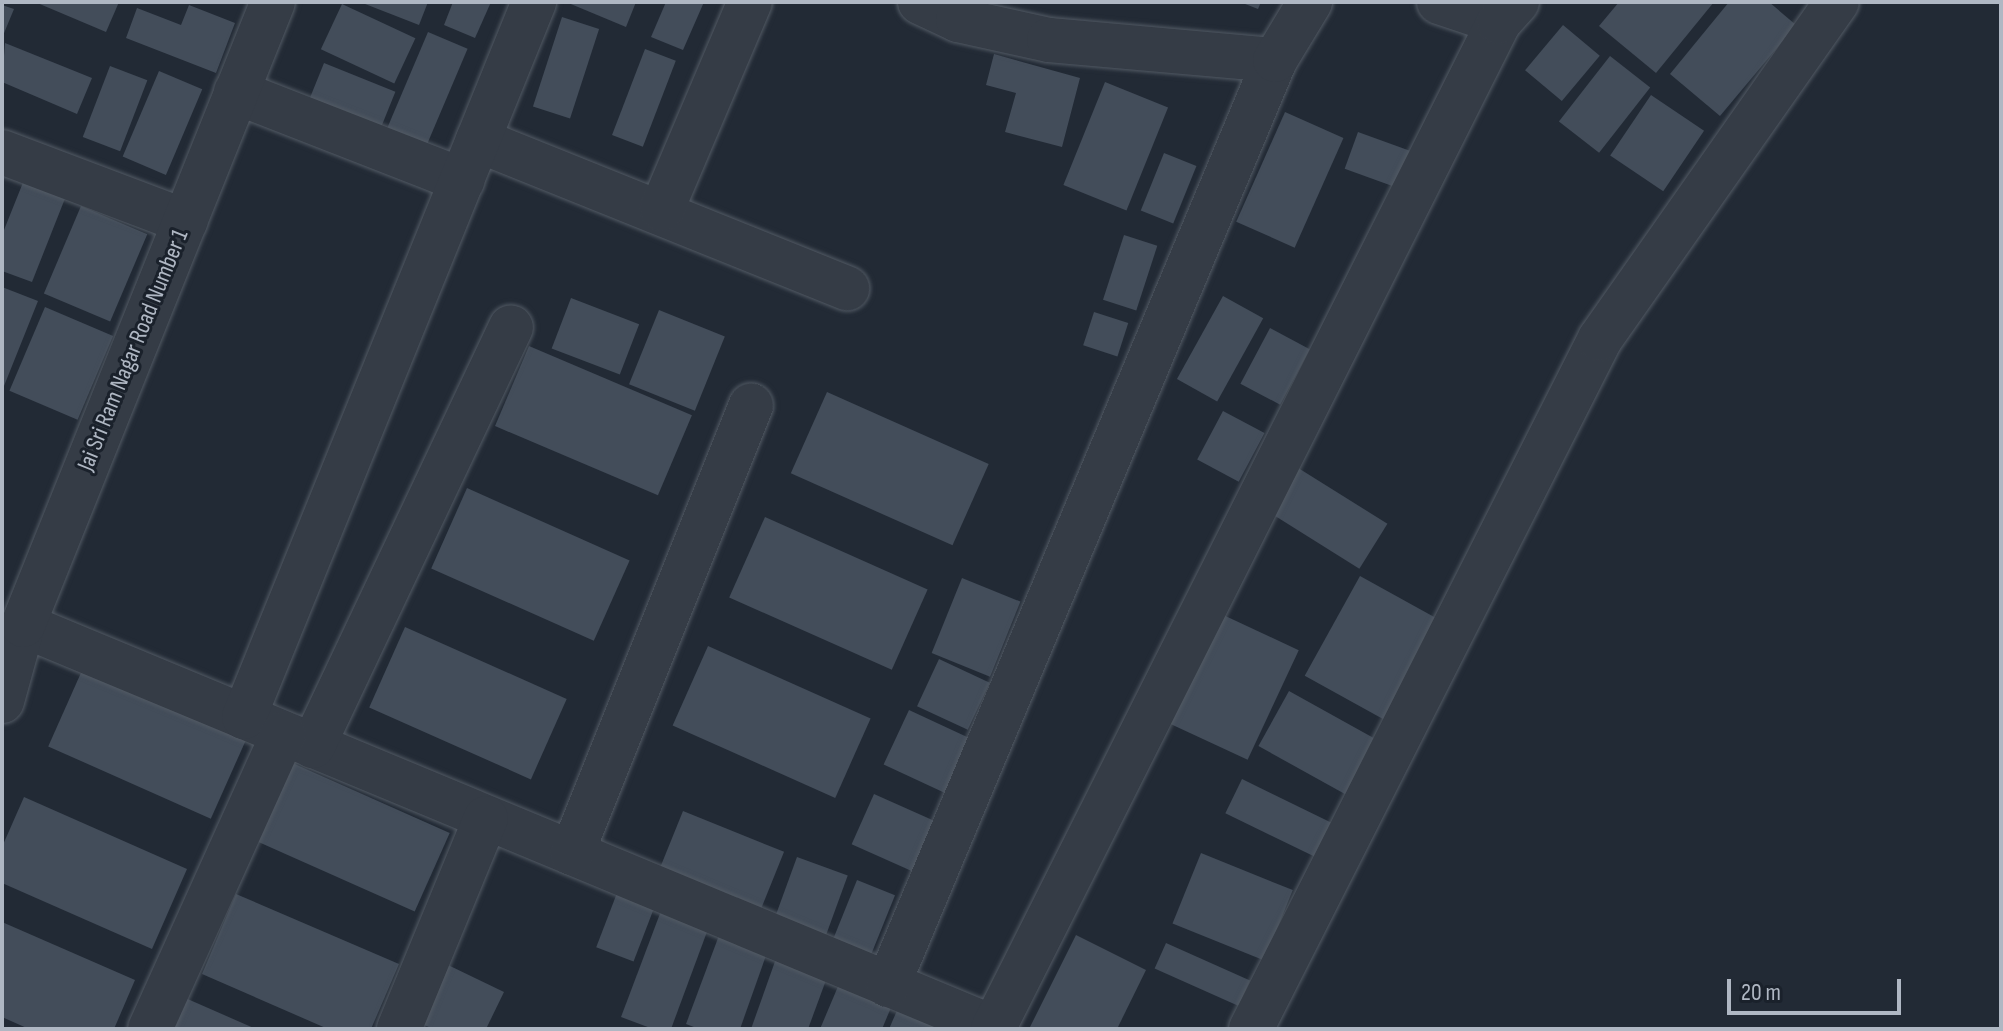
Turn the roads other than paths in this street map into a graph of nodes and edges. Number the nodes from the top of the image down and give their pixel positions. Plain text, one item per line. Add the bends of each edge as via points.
1 (534, 2) edge
2 (750, 2) edge
3 (920, 2) edge
4 (1310, 2) edge
5 (1439, 2) edge
6 (1837, 2) edge
7 (267, 4) edge
8 (1508, 12) edge
9 (1275, 60) junction
10 (236, 92) junction
11 (478, 140) junction
12 (2, 152) edge
13 (462, 180) junction
14 (662, 209) junction
15 (185, 221) junction
16 (847, 288) dead end
17 (511, 327) dead end
18 (751, 406) dead end
19 (23, 625) junction
20 (2, 701) edge
21 (280, 732) junction
22 (486, 818) junction
23 (572, 853) junction
24 (888, 985) junction
25 (150, 1029) edge
26 (399, 1029) edge
27 (994, 1029) edge
28 (1251, 1029) edge

1 - 11 street
2 - 14 street
3 - 9 street via 958,20 1049,40
4 - 9 street
5 - 8 street
6 - 28 street via 1600,339
7 - 10 street, Jai Sri Ram Nagar Road Number 1
8 - 27 street
9 - 24 street
10 - 13 street
10 - 15 street, Jai Sri Ram Nagar Road Number 1
11 - 13 street
11 - 14 street
12 - 15 street
13 - 21 street
14 - 16 street
15 - 19 street, Jai Sri Ram Nagar Road Number 1
17 - 21 street
18 - 23 street
19 - 20 street, Jai Sri Ram Nagar Road Number 1
19 - 21 street
21 - 22 street
21 - 25 street
22 - 23 street
22 - 26 street
23 - 24 street
24 - 27 street

